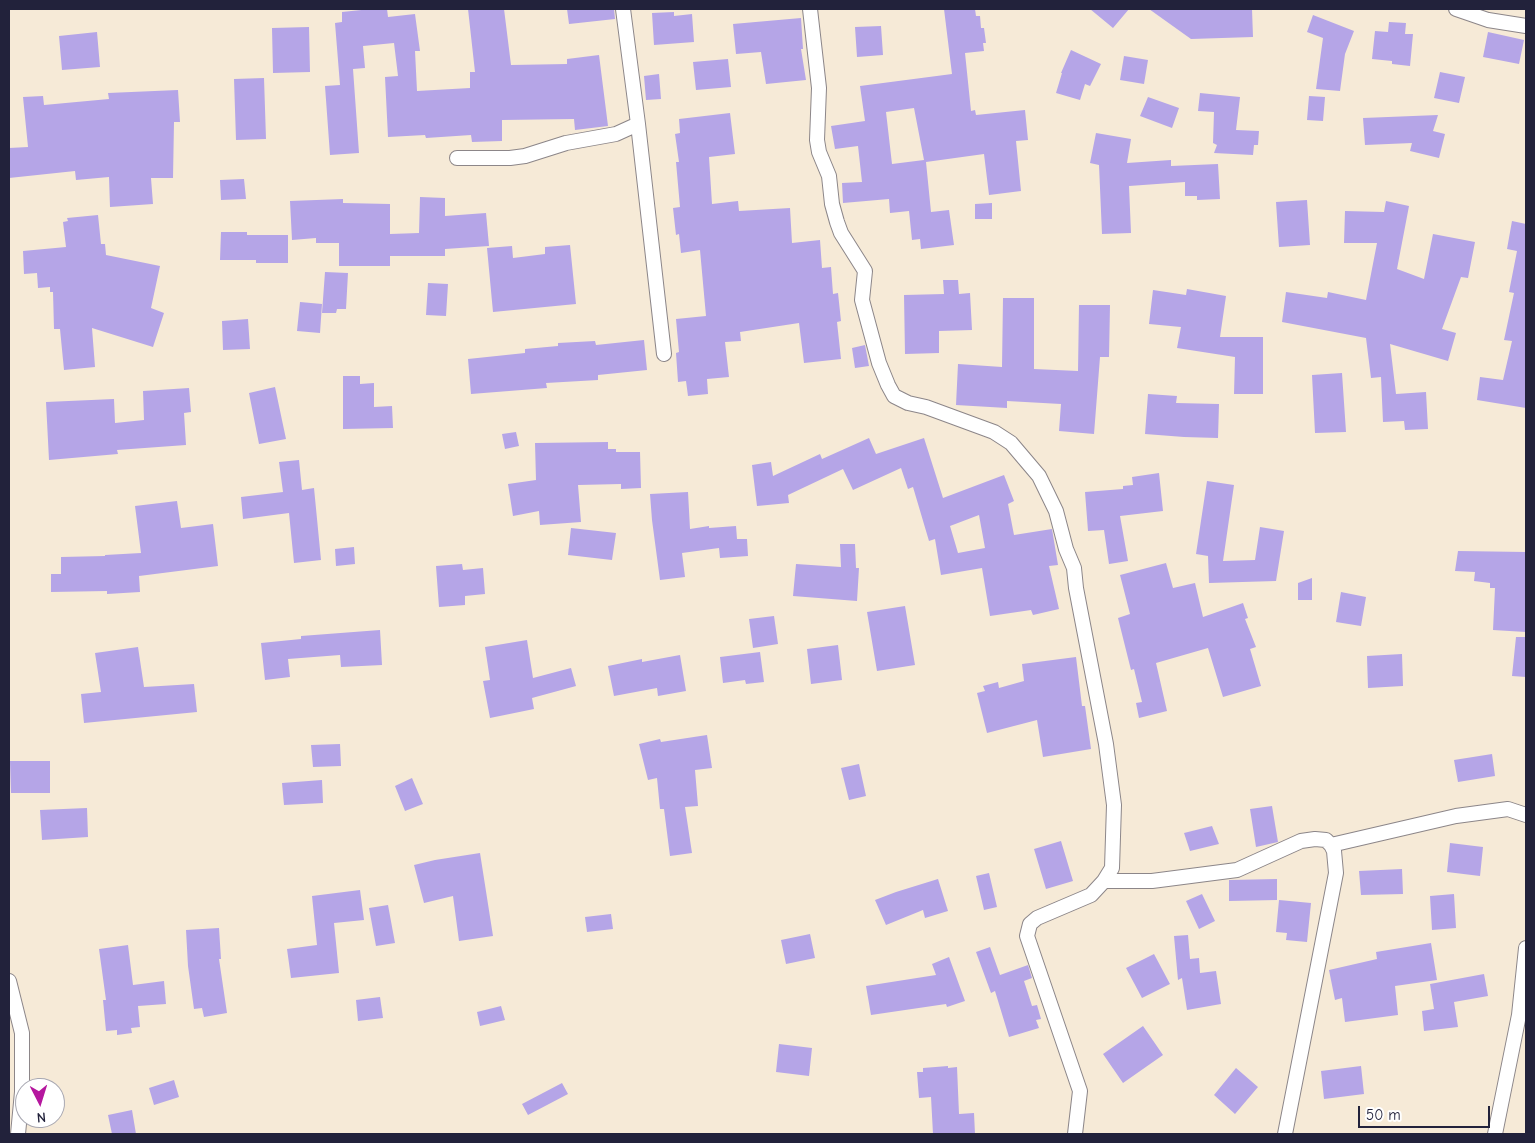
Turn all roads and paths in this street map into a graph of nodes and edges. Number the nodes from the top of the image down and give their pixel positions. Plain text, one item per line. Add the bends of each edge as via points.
1 (623, 9) edge
2 (810, 9) edge
3 (1456, 9) edge
4 (1526, 26) edge
5 (638, 124) junction
6 (457, 158) dead end
7 (664, 354) dead end
8 (1526, 815) edge
9 (1331, 846) junction
10 (1104, 881) junction
11 (1526, 948) edge
12 (9, 981) edge
13 (1523, 1015) edge
14 (18, 1134) edge
15 (1075, 1134) edge
16 (1285, 1134) edge
17 (1495, 1134) edge

1 - 5 street
2 - 10 street via 819,88 816,140 829,176 836,222 865,271 862,300 888,385 894,396 908,403 994,432 1011,444 1039,476 1056,511 1074,568 1113,797 1112,868
3 - 4 street via 1488,20
5 - 6 street via 616,134 566,143 525,156
5 - 7 street
8 - 9 street via 1508,809 1456,816
9 - 10 street via 1326,840 1302,841 1237,870 1152,881
9 - 16 street via 1336,874
10 - 15 street via 1091,895 1037,918 1030,924 1027,936 1080,1091
11 - 13 street
12 - 14 street via 22,1033
13 - 17 street

